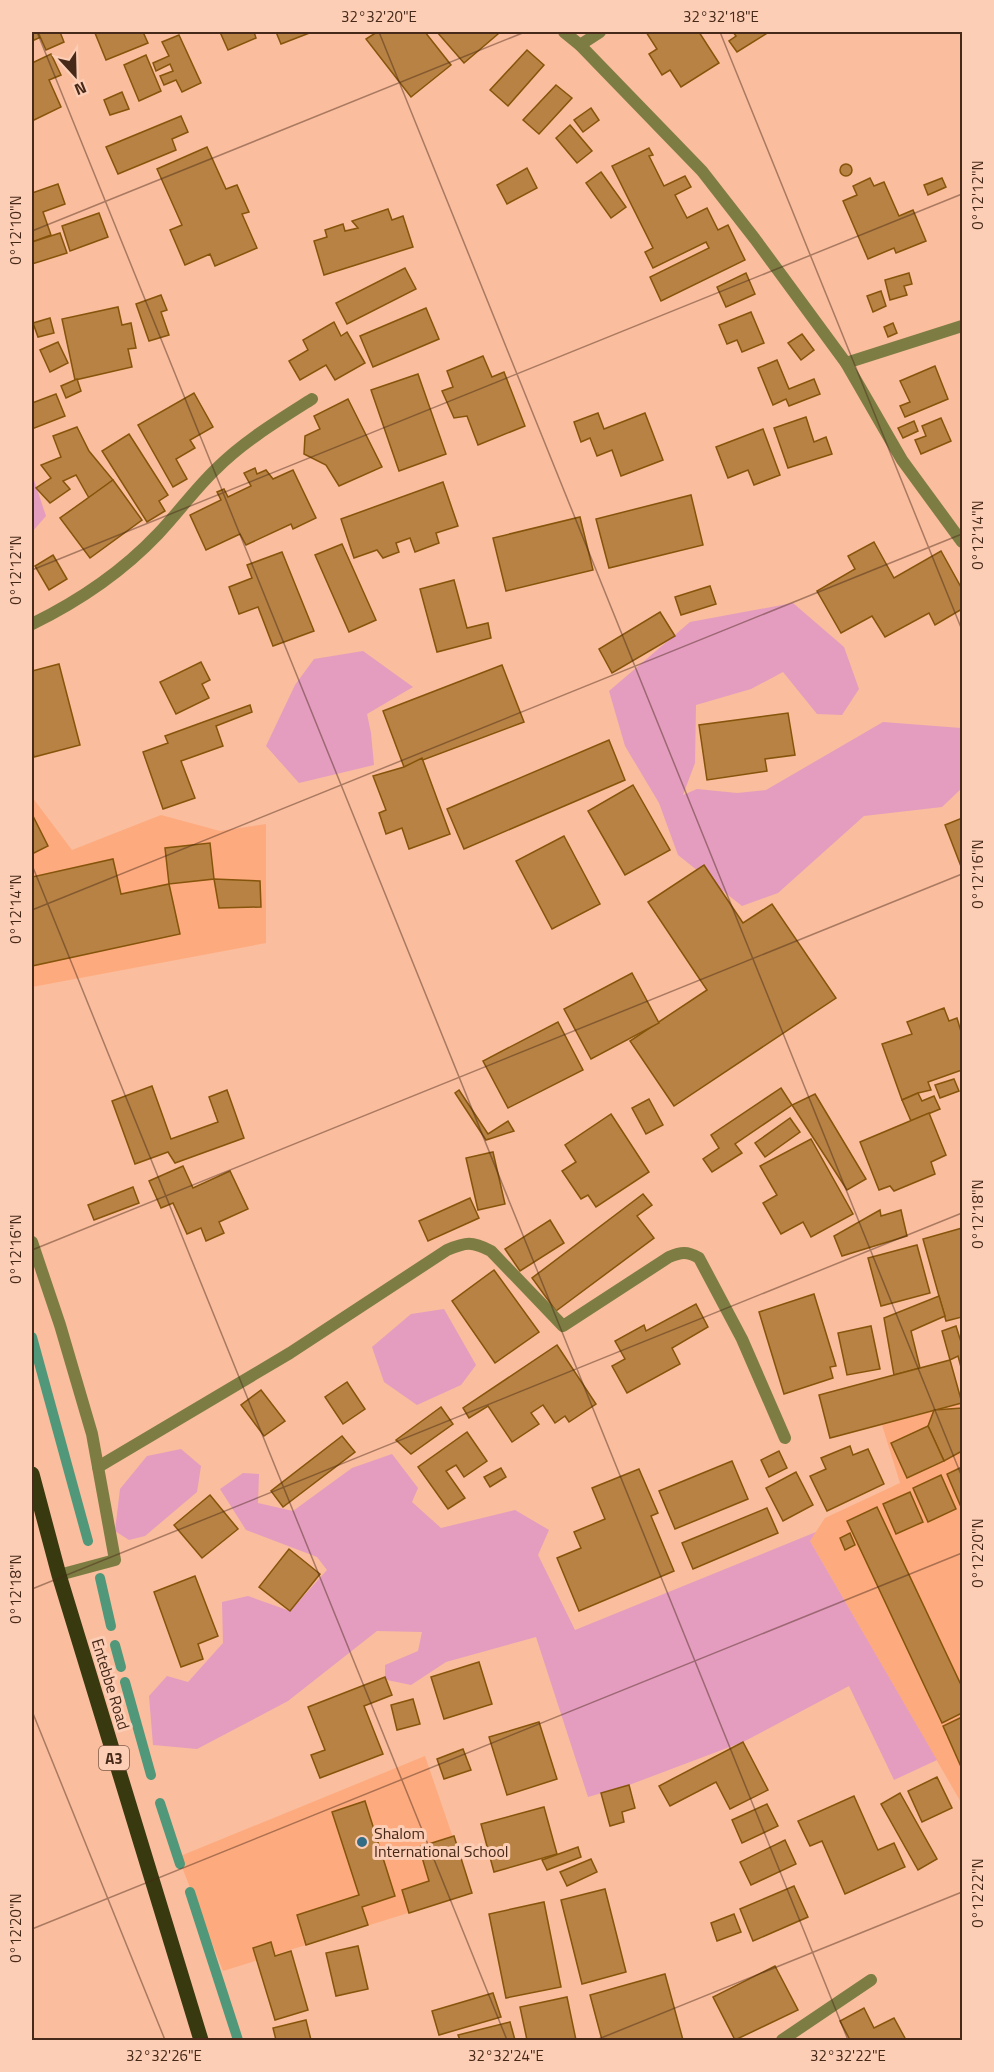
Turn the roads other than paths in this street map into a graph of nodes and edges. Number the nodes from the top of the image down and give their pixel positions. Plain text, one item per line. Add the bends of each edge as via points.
1 (564, 32) edge
2 (600, 32) edge
3 (580, 45) junction
4 (963, 326) edge
5 (846, 363) junction
6 (312, 399) dead end
7 (963, 542) edge
8 (32, 624) edge
9 (32, 1242) edge
10 (785, 1438) dead end
11 (98, 1467) junction
12 (32, 1474) edge
13 (59, 1575) junction
14 (871, 1980) dead end
15 (201, 2040) edge
16 (782, 2040) edge

1 - 3 street
2 - 3 street
3 - 5 street via 702,171
4 - 5 street
5 - 7 street via 902,460
6 - 8 street via 216,468 157,535 116,574
9 - 11 street via 64,1335
10 - 11 street via 742,1339 699,1258 681,1252 669,1257 563,1326 491,1251 476,1243 447,1250 290,1353
11 - 13 street via 115,1560
12 - 13 main road, Entebbe Road / A3
13 - 15 main road, Entebbe Road / A3
14 - 16 street

